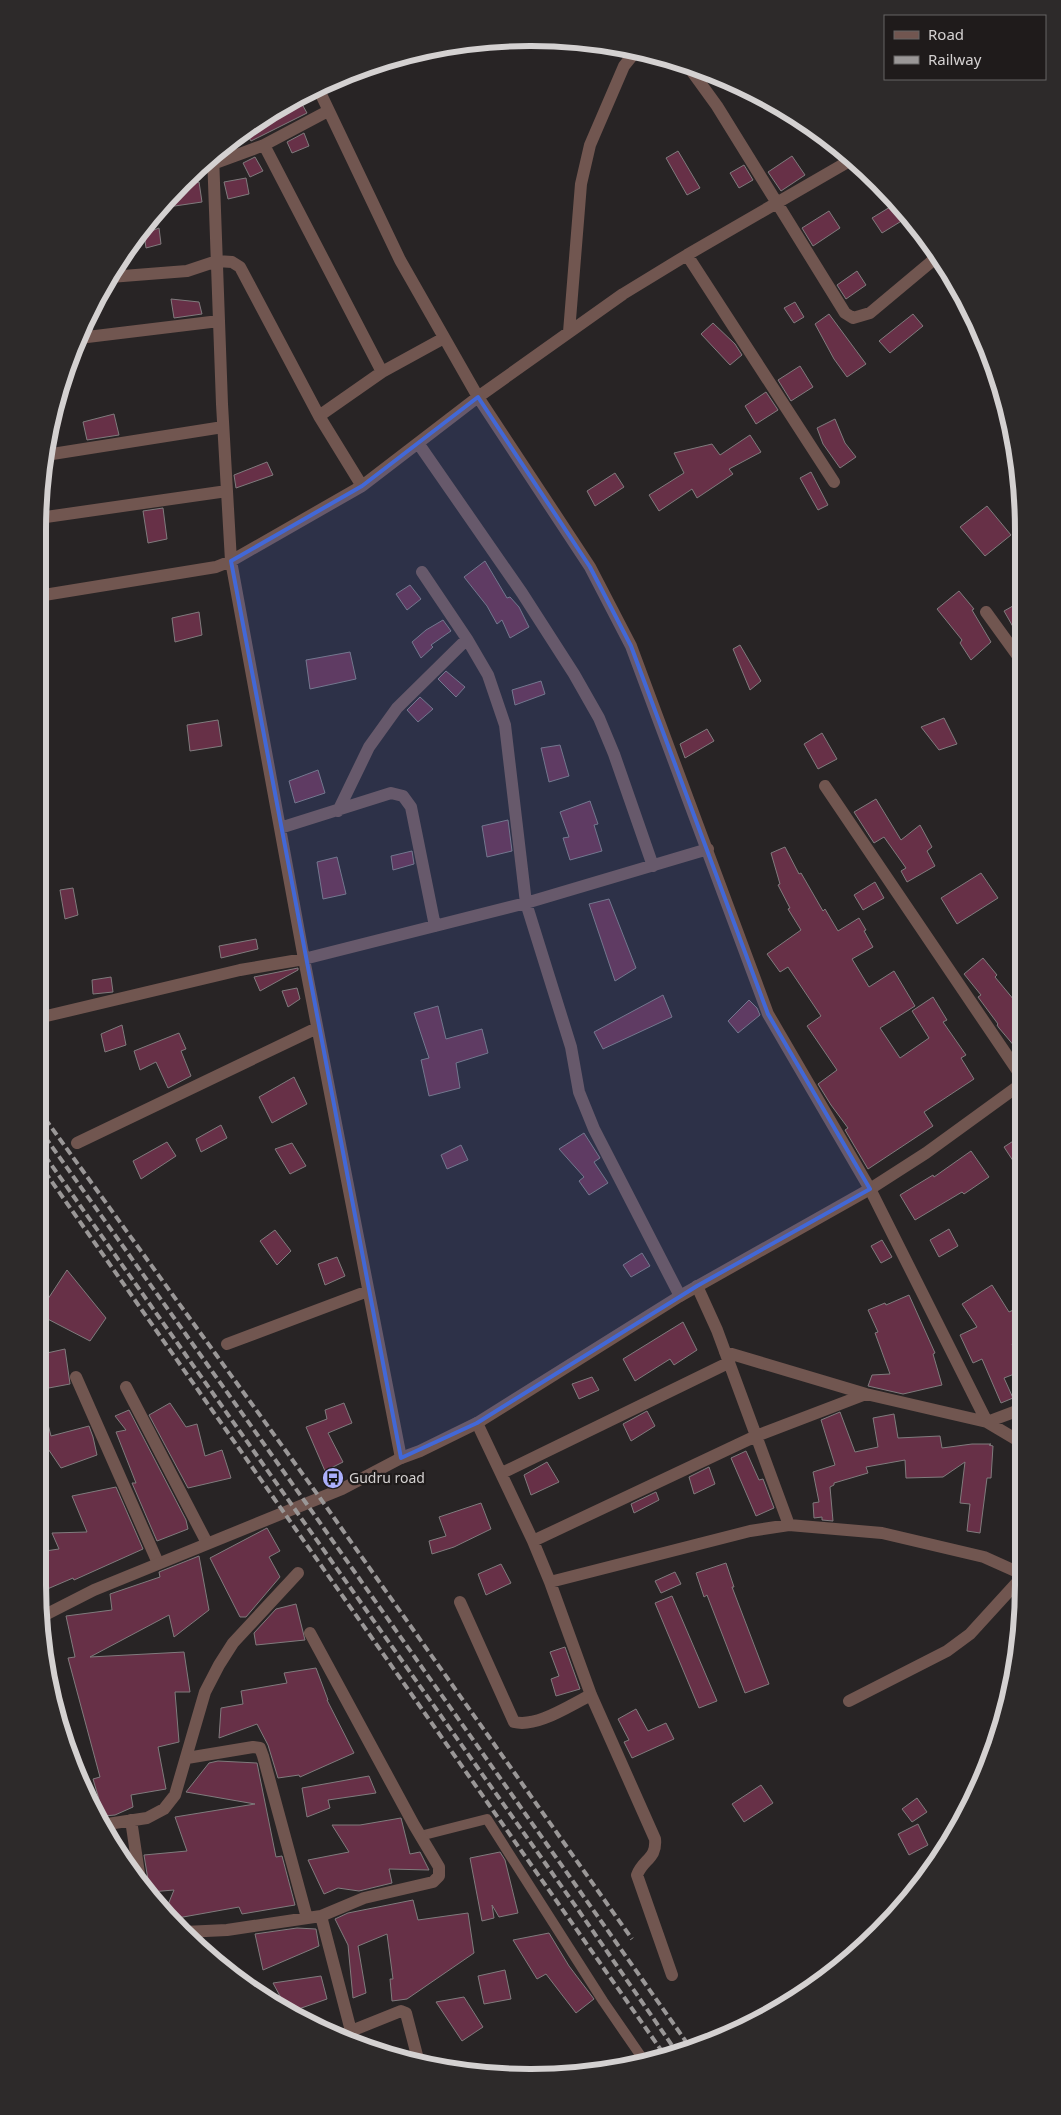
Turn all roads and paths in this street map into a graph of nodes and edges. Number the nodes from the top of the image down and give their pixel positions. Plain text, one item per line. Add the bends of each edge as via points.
1 (631, 57) edge
2 (695, 75) edge
3 (321, 94) edge
4 (328, 111) junction
5 (264, 145) junction
6 (223, 156) edge
7 (846, 163) edge
8 (213, 164) edge
9 (776, 203) junction
10 (687, 255) junction
11 (217, 261) junction
12 (933, 261) edge
13 (118, 276) edge
14 (219, 322) junction
15 (569, 332) junction
16 (87, 337) edge
17 (444, 338) junction
18 (382, 372) junction
19 (478, 397) junction
20 (319, 416) junction
21 (223, 427) junction
22 (418, 443) junction
23 (53, 454) edge
24 (834, 482) dead end
25 (362, 486) junction
26 (227, 492) junction
27 (46, 517) edge
28 (231, 561) junction
29 (422, 572) dead end
30 (46, 595) edge
31 (986, 612) dead end
32 (467, 639) junction
33 (1015, 652) edge
34 (825, 786) dead end
35 (338, 811) junction
36 (280, 828) junction
37 (708, 849) junction
38 (653, 866) junction
39 (526, 903) junction
40 (435, 926) junction
41 (304, 959) junction
42 (46, 1016) edge
43 (317, 1028) junction
44 (1015, 1067) edge
45 (1015, 1088) edge
46 (77, 1144) dead end
47 (870, 1190) junction
48 (697, 1286) junction
49 (368, 1291) junction
50 (680, 1296) junction
51 (227, 1344) dead end
52 (727, 1358) junction
53 (76, 1377) dead end
54 (126, 1387) dead end
55 (866, 1394) junction
56 (1015, 1412) edge
57 (987, 1422) junction
58 (477, 1423) junction
59 (756, 1436) junction
60 (1015, 1439) edge
61 (401, 1458) junction
62 (502, 1474) junction
63 (789, 1525) junction
64 (533, 1541) junction
65 (207, 1543) junction
66 (158, 1563) junction
67 (1015, 1572) edge
68 (298, 1573) dead end
69 (550, 1582) junction
70 (1015, 1584) edge
71 (460, 1602) dead end
72 (47, 1614) edge
73 (310, 1633) dead end
74 (591, 1695) junction
75 (849, 1701) dead end
76 (187, 1758) junction
77 (131, 1820) junction
78 (109, 1824) edge
79 (420, 1836) junction
80 (139, 1869) edge
81 (321, 1916) junction
82 (307, 1918) junction
83 (193, 1932) edge
84 (672, 1975) dead end
85 (351, 2031) junction
86 (347, 2033) edge
87 (417, 2055) edge
88 (641, 2055) edge

1 - 15 street via 624,66 590,145 581,184
2 - 9 street
3 - 4 street
4 - 5 street
4 - 17 street via 400,260
5 - 6 street
5 - 18 street
7 - 9 street
8 - 11 street
9 - 10 street
9 - 12 street via 845,313 853,318 870,313
10 - 15 street
10 - 24 street
11 - 13 street via 187,271
11 - 14 street
11 - 20 street via 232,262 240,267
14 - 16 street
14 - 21 street
15 - 19 street
17 - 18 street
17 - 19 street
18 - 20 street
19 - 22 street
19 - 37 street via 590,567 626,638
20 - 25 street
21 - 23 street
21 - 26 street
22 - 25 street
22 - 38 street via 522,593 599,718
25 - 28 street
26 - 27 street
26 - 28 street
28 - 30 street via 216,567
28 - 36 street
29 - 32 street
31 - 33 street
32 - 35 street via 397,708 369,748
32 - 39 street via 488,675 505,726
34 - 44 street
35 - 36 street
35 - 40 street via 391,794 403,796 411,807
36 - 41 street
37 - 38 street
37 - 47 street via 768,1014
38 - 39 street
39 - 40 street
39 - 50 street via 571,1047 579,1092 594,1129
40 - 41 street
41 - 42 street via 240,970
41 - 43 street
43 - 46 street
43 - 49 street
45 - 47 street
47 - 48 street
47 - 57 street
48 - 50 street
48 - 52 street
49 - 51 street
49 - 61 street
50 - 58 street
52 - 55 street
52 - 59 street
52 - 62 street
53 - 66 street
54 - 65 street
55 - 57 street
55 - 59 street
56 - 57 street
57 - 60 street
58 - 61 street
58 - 62 street
59 - 63 street
59 - 64 street
61 - 65 street via 342,1489
62 - 64 street
63 - 67 street via 882,1533 984,1557
63 - 69 street via 750,1531
64 - 69 street
65 - 66 street
66 - 72 street
68 - 76 street via 233,1643 219,1665 205,1692
69 - 74 street
70 - 75 street via 970,1634 947,1651
71 - 74 street via 514,1722 535,1722
73 - 79 street
74 - 84 street via 654,1839 656,1849 637,1875
76 - 77 street via 175,1795 164,1809 147,1818
76 - 82 street via 260,1748
77 - 78 street
77 - 80 street
79 - 81 street via 439,1867 439,1876 433,1882 364,1898
79 - 88 lane via 487,1819
81 - 82 street
81 - 85 street
82 - 83 street
85 - 86 street
85 - 87 street via 401,2012 406,2013

